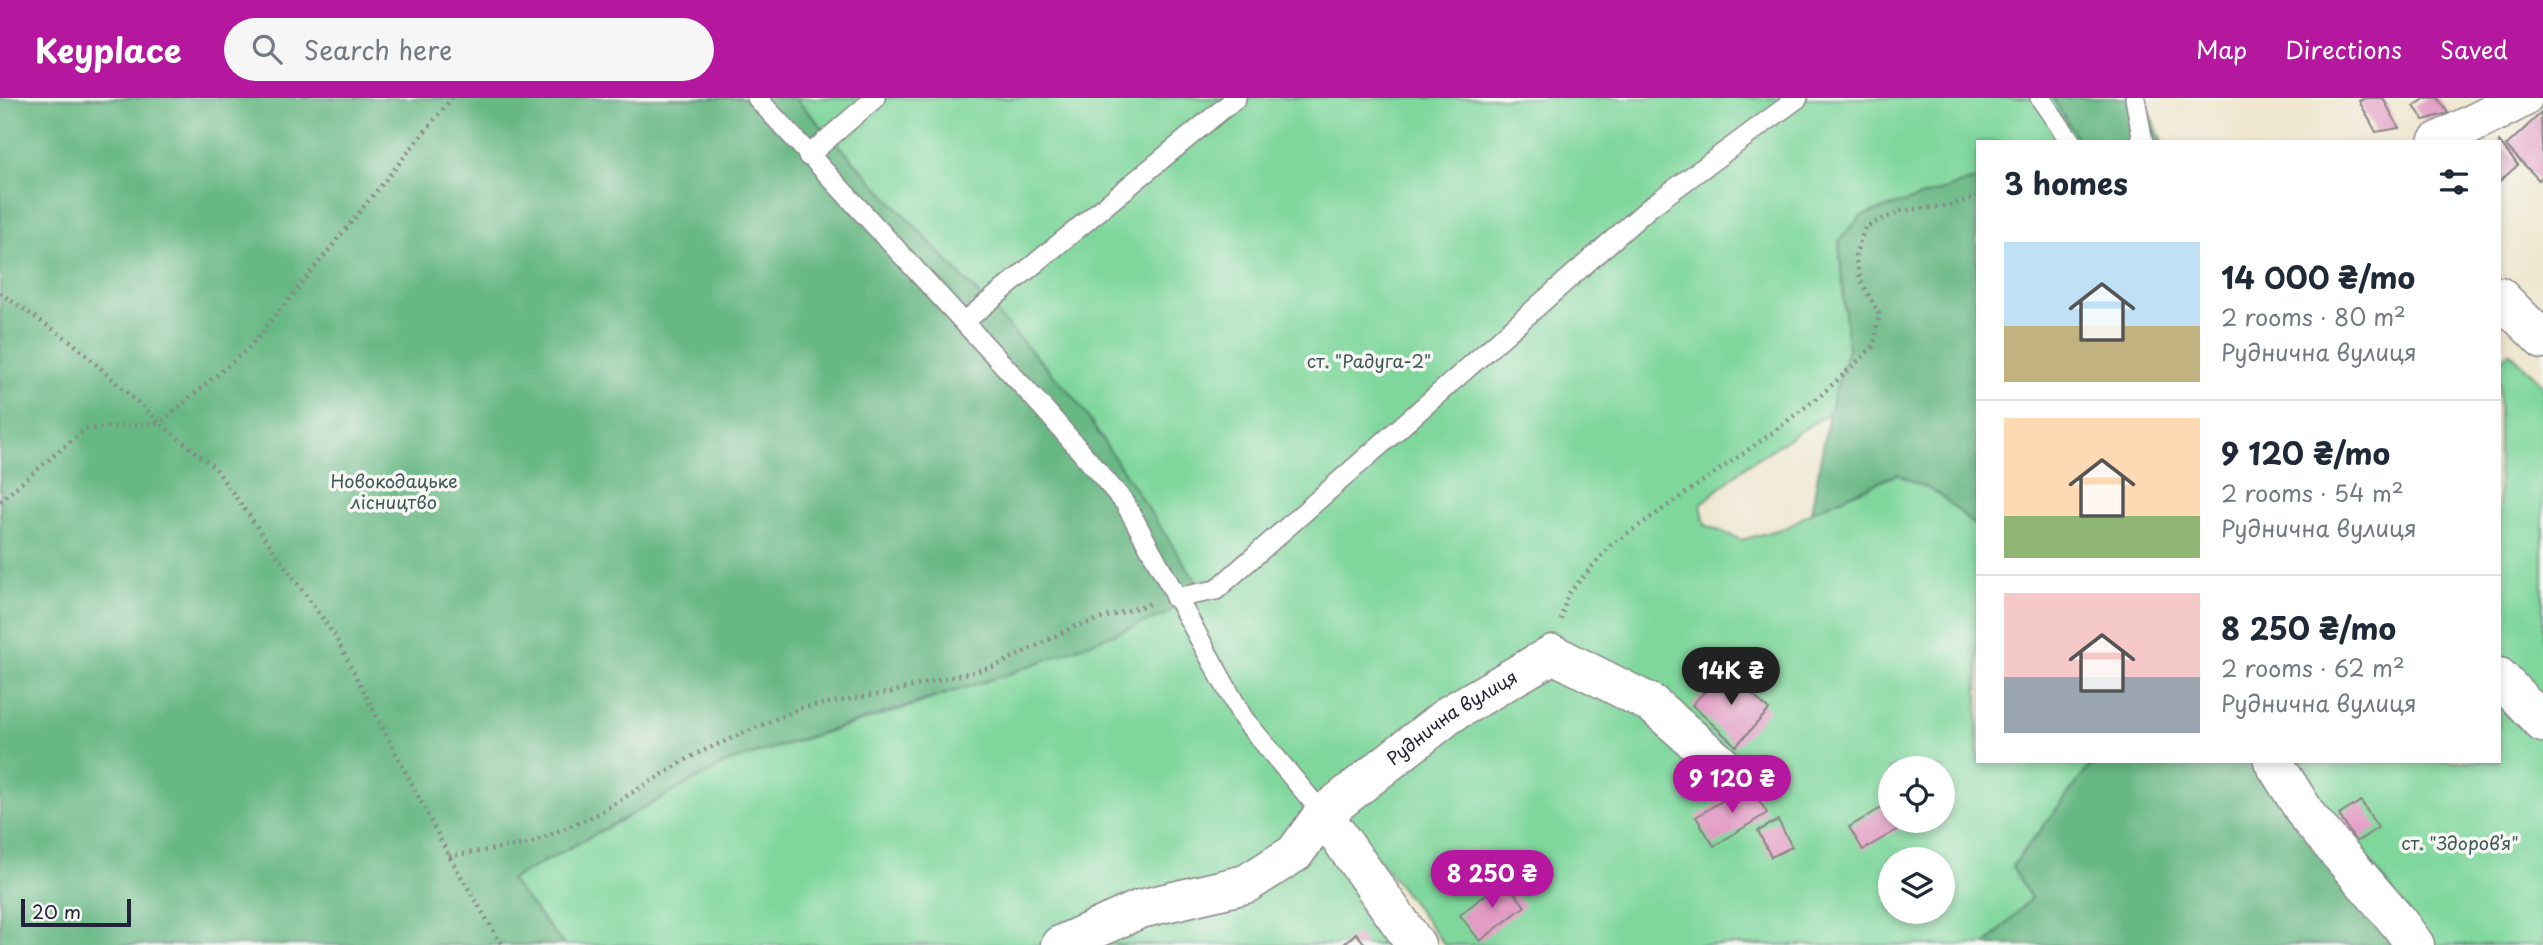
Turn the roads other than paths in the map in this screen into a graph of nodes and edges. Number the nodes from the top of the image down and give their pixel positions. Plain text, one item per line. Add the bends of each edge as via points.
1 (757, 98) edge
2 (875, 98) edge
3 (1236, 98) edge
4 (1798, 98) edge
5 (2040, 98) edge
6 (2135, 98) edge
7 (2523, 98) edge
8 (2070, 140) edge
9 (2143, 140) edge
10 (2441, 140) edge
11 (808, 156) junction
12 (2501, 298) edge
13 (964, 322) junction
14 (2543, 340) edge
15 (1175, 598) junction
16 (2501, 679) edge
17 (2543, 723) edge
18 (2274, 763) edge
19 (1721, 765) dead end
20 (1323, 814) junction
21 (1060, 945) edge
22 (1416, 945) edge
23 (2415, 945) edge

1 - 11 lane
2 - 11 lane
3 - 13 lane
4 - 15 lane via 1650,206 1216,590
5 - 8 lane
6 - 9 lane
7 - 10 street
11 - 13 lane
12 - 14 street
13 - 15 lane via 1125,503
15 - 20 lane via 1243,718
16 - 17 street
18 - 23 street via 2308,817
19 - 20 street, Руднична вулиця via 1652,704 1552,654 1450,714
20 - 21 street, Руднична вулиця via 1295,853 1246,884 1140,909
20 - 22 street

